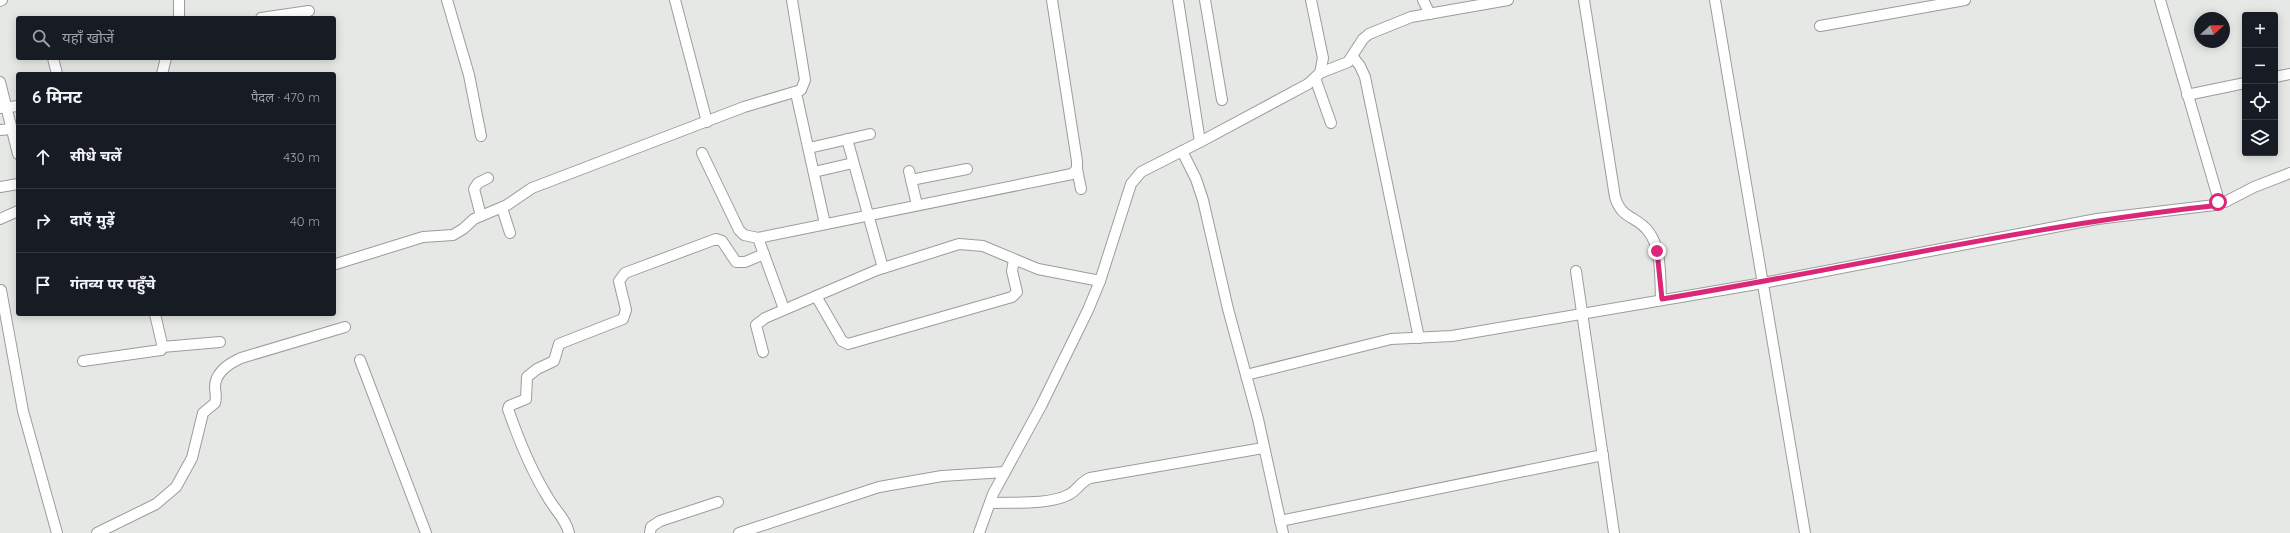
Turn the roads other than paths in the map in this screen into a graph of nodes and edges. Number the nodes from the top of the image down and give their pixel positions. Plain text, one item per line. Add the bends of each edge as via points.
1 (179, 0) edge
2 (447, 0) edge
3 (674, 0) edge
4 (792, 0) edge
5 (1052, 0) edge
6 (1178, 0) edge
7 (1205, 0) edge
8 (1311, 0) edge
9 (1423, 0) edge
10 (1508, 0) edge
11 (1584, 0) edge
12 (1715, 0) edge
13 (1965, 0) edge
14 (2160, 0) edge
15 (1461, 4) edge
16 (309, 11) dead end
17 (1430, 14) junction
18 (179, 16) edge
19 (275, 16) edge
20 (1820, 26) dead end
21 (1353, 57) junction
22 (54, 60) edge
23 (166, 60) edge
24 (56, 72) edge
25 (162, 72) edge
26 (2290, 74) edge
27 (1318, 76) junction
28 (2278, 76) edge
29 (0, 82) edge
30 (2242, 84) edge
31 (796, 93) junction
32 (2188, 95) junction
33 (1222, 100) dead end
34 (16, 106) edge
35 (3, 108) edge
36 (707, 122) junction
37 (1331, 124) dead end
38 (12, 128) junction
39 (0, 130) edge
40 (870, 134) dead end
41 (482, 136) dead end
42 (847, 139) junction
43 (1200, 142) junction
44 (16, 145) edge
45 (809, 148) junction
46 (1182, 151) junction
47 (702, 153) dead end
48 (853, 163) junction
49 (967, 169) dead end
50 (1077, 169) junction
51 (814, 172) junction
52 (2290, 173) edge
53 (488, 178) dead end
54 (16, 184) edge
55 (0, 187) edge
56 (1081, 189) dead end
57 (2218, 202) junction
58 (917, 204) junction
59 (502, 208) junction
60 (16, 212) edge
61 (867, 215) junction
62 (481, 216) junction
63 (0, 219) edge
64 (826, 224) junction
65 (510, 233) dead end
66 (758, 238) junction
67 (764, 254) junction
68 (1014, 260) junction
69 (336, 264) dead end
70 (883, 268) junction
71 (1576, 271) dead end
72 (1100, 281) junction
73 (1763, 282) junction
74 (1, 290) edge
75 (816, 296) junction
76 (1662, 299) junction
77 (784, 309) junction
78 (1582, 313) junction
79 (155, 316) edge
80 (345, 327) dead end
81 (1419, 338) junction
82 (220, 342) dead end
83 (162, 347) junction
84 (763, 352) dead end
85 (360, 360) dead end
86 (83, 361) dead end
87 (1246, 375) junction
88 (1263, 448) junction
89 (1603, 455) junction
90 (1005, 472) junction
91 (718, 502) dead end
92 (990, 503) junction
93 (1280, 521) junction
94 (57, 533) edge
95 (96, 533) edge
96 (426, 533) edge
97 (569, 533) edge
98 (650, 533) edge
99 (739, 533) edge
100 (979, 533) edge
101 (1283, 533) edge
102 (1614, 533) edge
103 (1805, 533) edge

1 - 18 street
2 - 41 street via 467,69
3 - 36 street
4 - 31 street via 805,80 804,87
5 - 50 street
6 - 43 street
7 - 33 street
8 - 27 street via 1323,58
9 - 17 street
10 - 15 street
11 - 76 street via 1615,197 1622,212 1646,228 1653,237
12 - 73 street
13 - 20 street
14 - 32 street
15 - 17 street
16 - 19 street
17 - 21 street via 1396,22 1369,34 1363,39
21 - 27 street via 1342,66
21 - 81 street via 1365,77
22 - 24 street
23 - 25 street
26 - 28 street
27 - 37 street
27 - 43 street
29 - 35 street
30 - 32 street
31 - 36 street via 744,107
31 - 45 street
32 - 57 street
34 - 35 street
35 - 38 street
36 - 59 street via 532,188
38 - 39 street
38 - 44 street
40 - 42 street
42 - 45 street
42 - 48 street
43 - 46 street
45 - 51 street
46 - 72 street via 1141,172 1131,184
46 - 87 street via 1203,200
47 - 66 street via 739,230 744,235
48 - 51 street
48 - 61 street
49 - 58 street via 910,175
50 - 56 street
50 - 58 street via 1068,176
51 - 64 street
52 - 57 street via 2225,202
53 - 62 street via 478,183 474,189
54 - 55 street
57 - 73 street via 2212,206 2097,219
58 - 61 street
59 - 62 street
59 - 65 street
60 - 63 street
61 - 64 street
61 - 70 street
62 - 69 street via 453,235 411,240
64 - 66 street
66 - 67 street
67 - 77 street
67 - 97 street via 745,262 736,262 722,241 716,239 625,273 619,282 626,310 623,319 559,344 554,361 537,369 528,377 526,400 509,406 508,409 536,476
68 - 70 street via 983,246 959,244
68 - 72 street via 1038,269
68 - 75 street via 1012,271 1017,292 1012,297 848,344 842,341
70 - 75 street
71 - 78 street
72 - 90 street via 1058,372
73 - 76 street
73 - 103 street
74 - 94 street via 23,411
75 - 77 street
76 - 78 street
77 - 84 street via 756,325
78 - 81 street via 1452,336
78 - 89 street
79 - 83 street
80 - 95 street via 241,358 222,369 215,382 215,403 203,413 192,458 176,488 156,504
81 - 87 street via 1391,339
82 - 83 street
83 - 86 street via 156,352
85 - 96 street
87 - 88 street
88 - 92 street via 1090,478 1081,482 1067,496 1056,499
88 - 93 street
89 - 93 street
89 - 102 street
90 - 92 street
90 - 99 street via 942,476 886,485
91 - 98 street via 660,521 650,527
92 - 100 street
93 - 101 street

